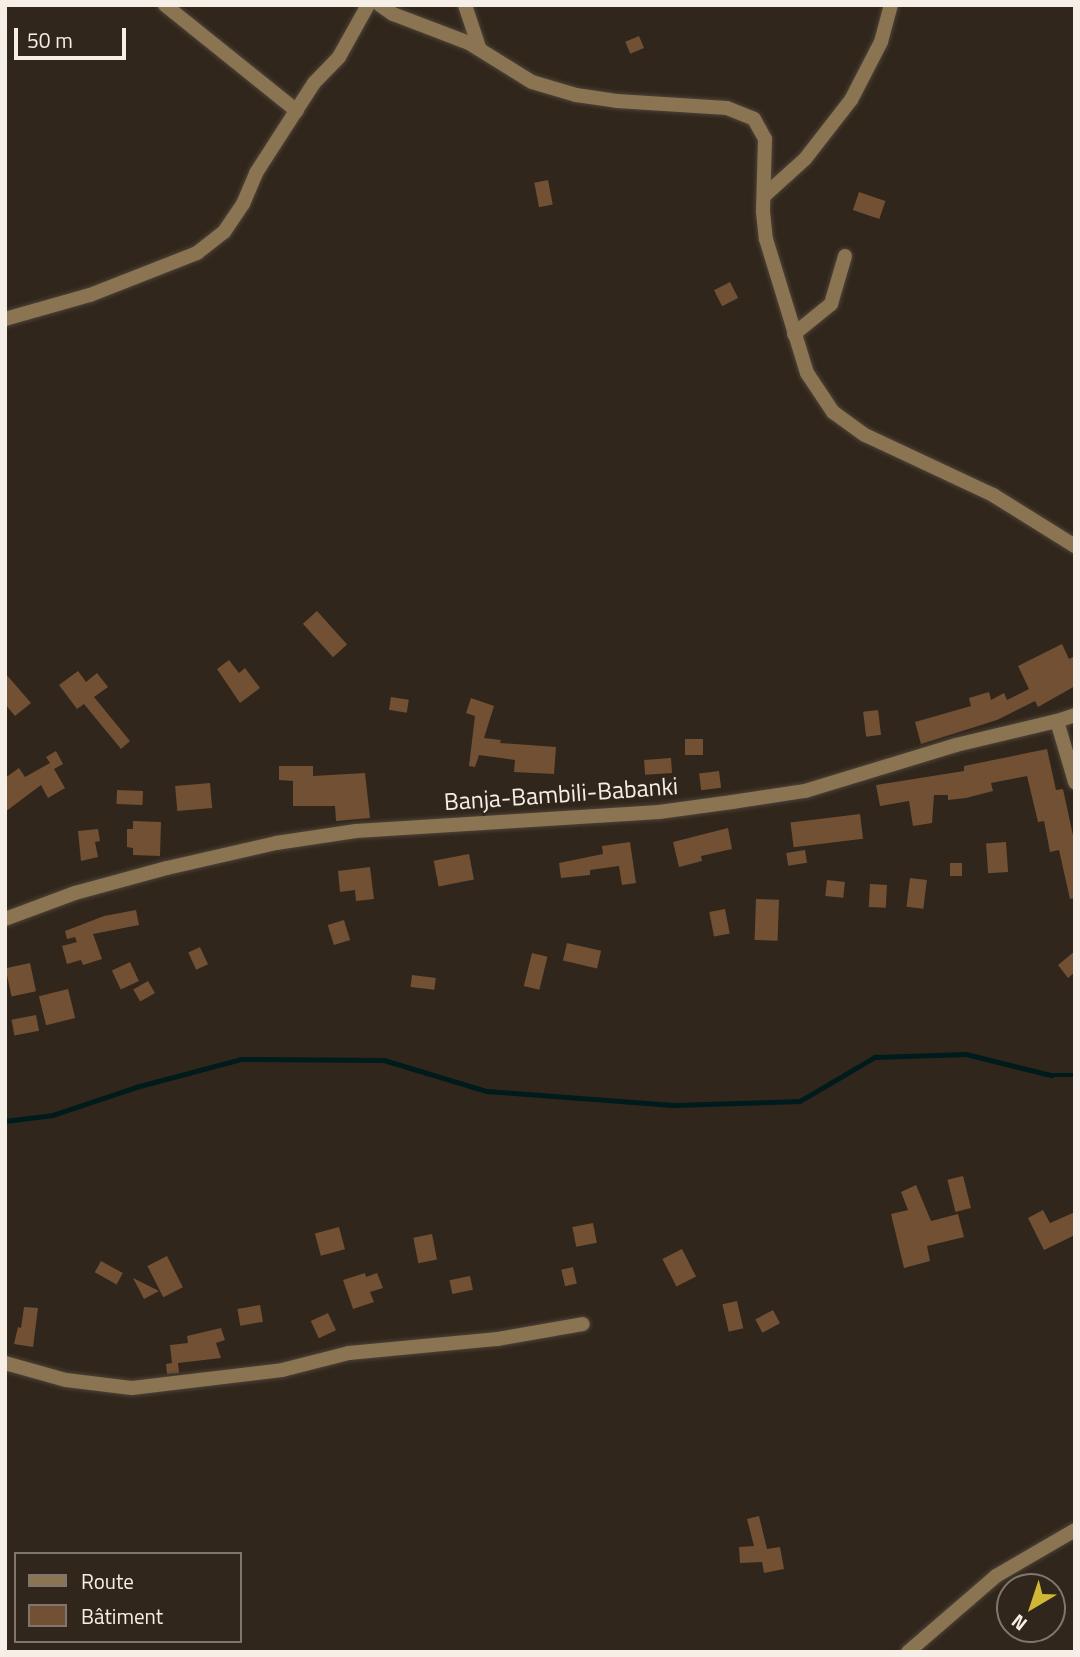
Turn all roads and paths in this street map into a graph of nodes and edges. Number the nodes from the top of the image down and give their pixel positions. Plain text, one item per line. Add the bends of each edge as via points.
1 (165, 5) edge
2 (368, 5) edge
3 (380, 5) edge
4 (465, 5) edge
5 (891, 5) edge
6 (480, 50) junction
7 (297, 111) junction
8 (764, 196) junction
9 (845, 256) dead end
10 (5, 319) edge
11 (794, 334) junction
12 (1075, 546) edge
13 (1075, 715) edge
14 (1058, 721) junction
15 (1075, 782) edge
16 (5, 919) edge
17 (583, 1324) dead end
18 (5, 1363) edge
19 (1075, 1530) edge
20 (908, 1652) edge

1 - 7 street
2 - 7 street via 339,57 314,83
3 - 6 street
4 - 6 street
5 - 8 street via 881,42 851,100 805,159
6 - 8 street via 532,82 576,95 727,108 754,119 765,139
7 - 10 street via 224,232 197,253 90,295
8 - 11 street via 766,239
9 - 11 street via 831,304
11 - 12 street via 807,373 833,412 865,435 993,495
13 - 14 street, Banja-Bambili-Babanki
14 - 15 street
14 - 16 street, Banja-Bambili-Babanki via 956,744 805,791 659,812 356,831 276,843 75,893
17 - 18 street via 498,1339 349,1353 282,1370 132,1388 66,1380
19 - 20 street via 996,1576

